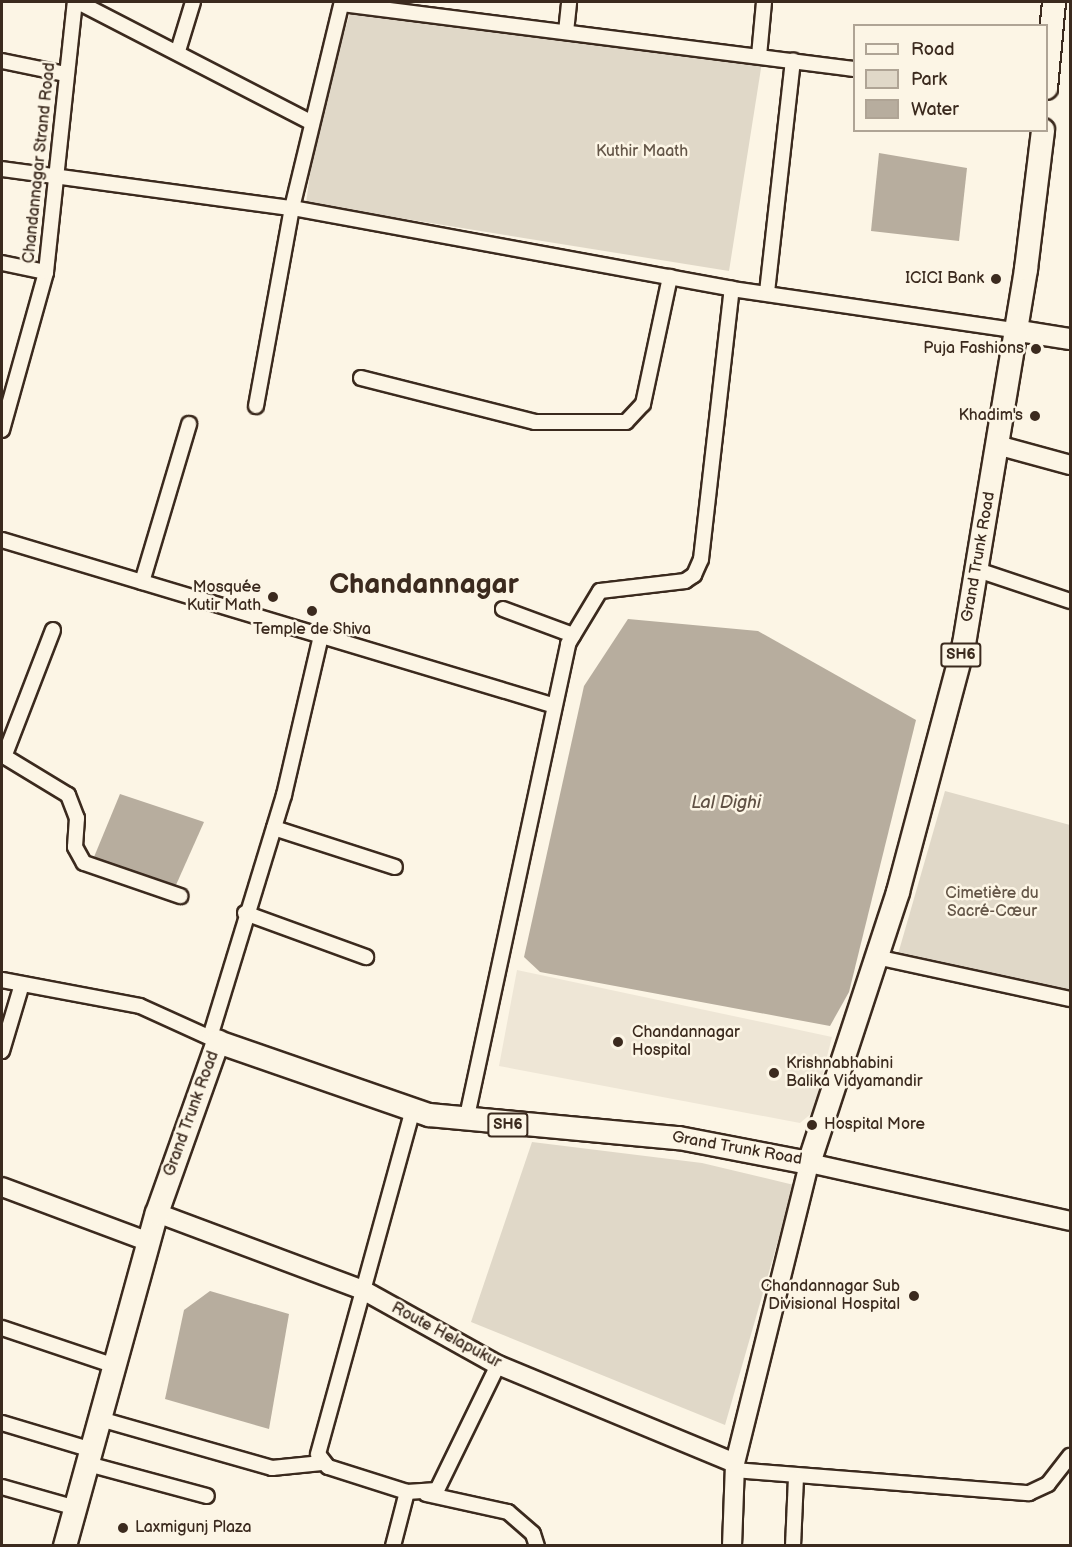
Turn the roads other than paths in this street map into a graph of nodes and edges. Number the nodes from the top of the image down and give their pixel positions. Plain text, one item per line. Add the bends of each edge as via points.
1 (76, 2) edge
2 (193, 2) edge
3 (569, 2) edge
4 (764, 2) edge
5 (1054, 2) edge
6 (342, 3) edge
7 (566, 32) junction
8 (178, 51) junction
9 (759, 56) junction
10 (793, 60) junction
11 (2, 61) edge
12 (853, 69) edge
13 (65, 74) junction
14 (1048, 76) edge
15 (310, 122) junction
16 (1043, 132) edge
17 (2, 170) edge
18 (52, 177) junction
19 (291, 208) junction
20 (2, 263) edge
21 (46, 272) junction
22 (670, 277) junction
23 (732, 289) junction
24 (767, 292) junction
25 (1013, 330) junction
26 (1071, 339) edge
27 (361, 378) dead end
28 (256, 406) dead end
29 (189, 424) dead end
30 (2, 430) edge
31 (998, 445) junction
32 (1071, 465) edge
33 (2, 540) edge
34 (978, 570) junction
35 (142, 582) junction
36 (1071, 601) edge
37 (503, 609) dead end
38 (54, 630) dead end
39 (573, 635) junction
40 (321, 636) junction
41 (552, 705) junction
42 (3, 756) edge
43 (274, 828) junction
44 (395, 867) dead end
45 (180, 896) dead end
46 (245, 913) junction
47 (366, 957) dead end
48 (876, 957) junction
49 (2, 980) edge
50 (22, 984) junction
51 (1071, 999) edge
52 (214, 1039) junction
53 (2, 1044) edge
54 (413, 1110) junction
55 (466, 1121) junction
56 (809, 1163) junction
57 (2, 1187) edge
58 (157, 1213) junction
59 (1071, 1221) edge
60 (149, 1242) junction
61 (363, 1290) junction
62 (2, 1328) edge
63 (498, 1365) junction
64 (115, 1366) junction
65 (100, 1419) junction
66 (2, 1422) edge
67 (1071, 1456) edge
68 (90, 1457) junction
69 (322, 1462) junction
70 (734, 1466) junction
71 (796, 1478) junction
72 (2, 1487) edge
73 (407, 1492) junction
74 (426, 1494) junction
75 (207, 1496) dead end
76 (76, 1508) junction
77 (65, 1545) edge
78 (393, 1545) edge
79 (537, 1545) edge
80 (732, 1545) edge
81 (793, 1545) edge

1 - 8 street
1 - 13 street, Chandannagar Strand Road
2 - 8 street
3 - 7 street
4 - 9 street
5 - 14 main road
6 - 7 street
6 - 15 street
7 - 9 street
8 - 15 street
9 - 10 street
10 - 12 street
10 - 24 street
11 - 13 street
13 - 18 street, Chandannagar Strand Road
15 - 19 street
16 - 25 main road, Grand Trunk Road / SH6
17 - 18 street
18 - 19 street
18 - 21 street, Chandannagar Strand Road
19 - 22 street
19 - 28 street
20 - 21 street
21 - 30 street, Chandannagar Strand Road
22 - 23 street
22 - 27 street via 643,404 626,422 535,422
23 - 24 street
23 - 39 street via 694,575 600,591
24 - 25 street
25 - 26 main road
25 - 31 main road, Grand Trunk Road / SH6
29 - 35 street
31 - 32 street
31 - 34 main road, Grand Trunk Road / SH6
33 - 35 street
34 - 36 street
34 - 48 main road, Grand Trunk Road / SH6 via 932,778
35 - 40 street
37 - 39 street
38 - 42 street
39 - 41 street
40 - 41 street
40 - 43 street
41 - 55 street
42 - 45 street via 68,795 77,818 75,847 84,863
43 - 44 street
43 - 46 street
46 - 47 street
46 - 52 street
48 - 51 street
48 - 56 main road, Grand Trunk Road / SH6
49 - 50 street
50 - 52 street via 140,1006
50 - 53 street
52 - 54 main road, Grand Trunk Road / SH6
52 - 58 main road, Grand Trunk Road
54 - 55 main road, Grand Trunk Road / SH6
54 - 61 street
55 - 56 main road, Grand Trunk Road / SH6 via 668,1136
56 - 59 street
56 - 70 street
57 - 60 street
58 - 60 main road, Grand Trunk Road
58 - 61 street, Route Helapukur
60 - 64 main road, Grand Trunk Road
61 - 63 street, Route Helapukur
61 - 69 street via 318,1454
62 - 64 street
63 - 70 street, Route Helapukur
63 - 74 street via 444,1479
64 - 65 main road, Grand Trunk Road
65 - 68 main road, Grand Trunk Road
65 - 69 street via 272,1468
66 - 68 street
67 - 71 street via 1048,1484 1029,1493
68 - 75 street
68 - 76 main road, Grand Trunk Road
69 - 73 street
70 - 71 street
70 - 80 street
71 - 81 street
72 - 76 street
73 - 74 street
73 - 78 street
74 - 79 street via 508,1512 533,1534
76 - 77 main road, Grand Trunk Road

